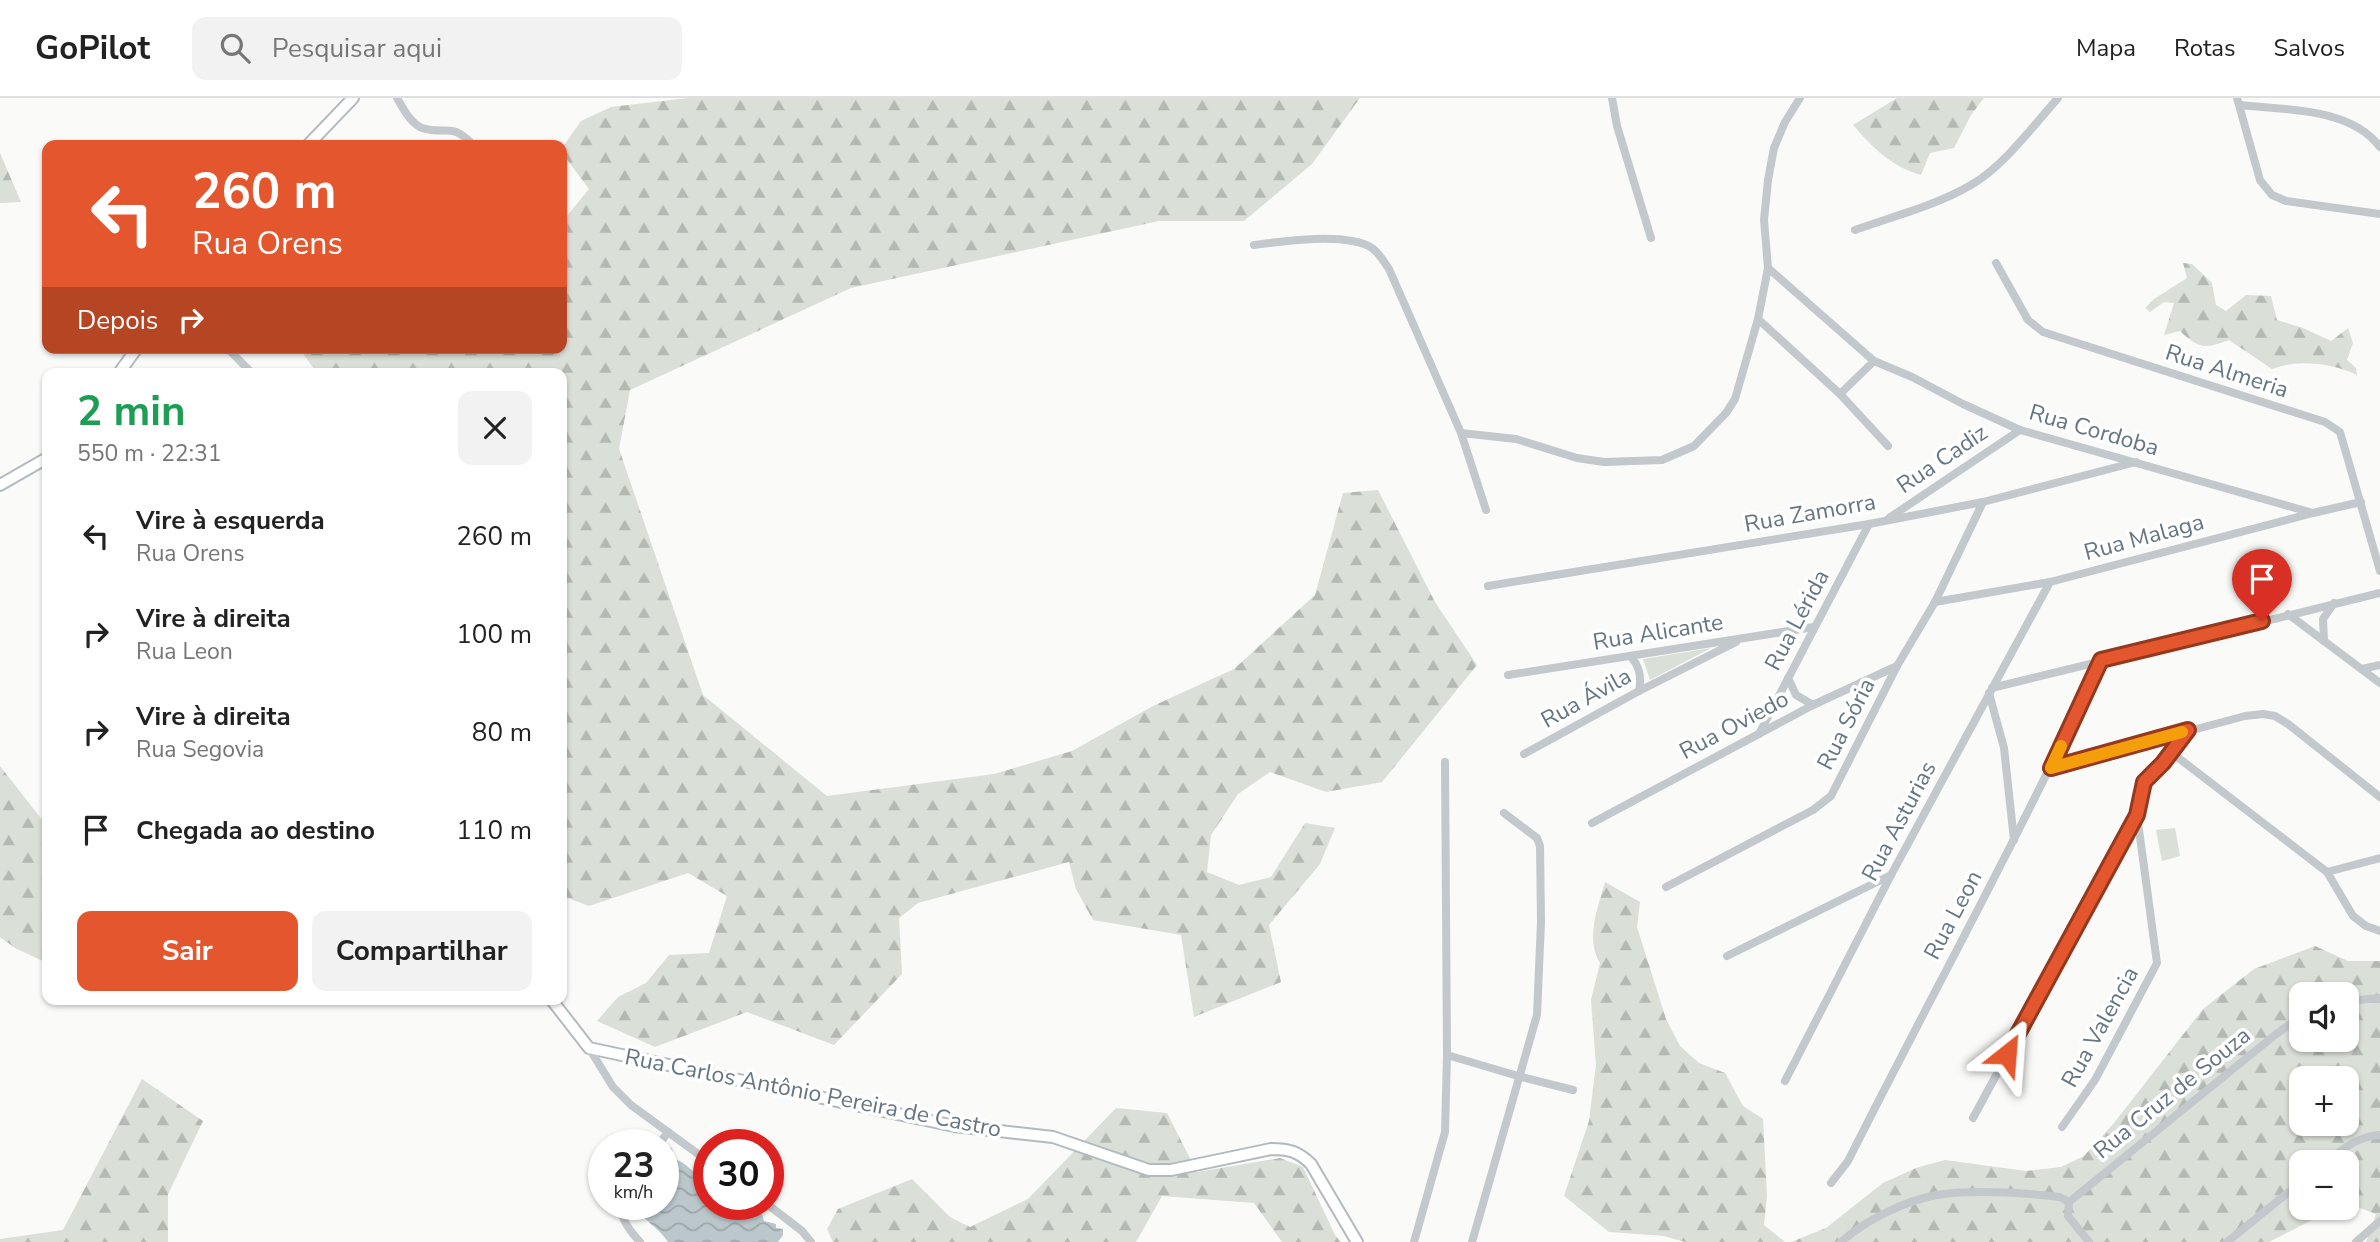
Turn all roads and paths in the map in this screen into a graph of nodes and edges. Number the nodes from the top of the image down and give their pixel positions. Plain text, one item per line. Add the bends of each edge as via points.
1 (353, 98) edge
2 (397, 98) edge
3 (1612, 98) edge
4 (1800, 98) edge
5 (2058, 98) edge
6 (2239, 101) edge
7 (313, 140) edge
8 (468, 140) edge
9 (2380, 147) edge
10 (2380, 214) edge
11 (1855, 230) dead end
12 (1651, 238) dead end
13 (1254, 245) dead end
14 (1996, 263) dead end
15 (1768, 268) junction
16 (1758, 319) junction
17 (231, 354) edge
18 (1874, 361) junction
19 (246, 368) edge
20 (1840, 394) junction
21 (2020, 430) junction
22 (1461, 433) junction
23 (1888, 446) dead end
24 (42, 461) edge
25 (2136, 463) junction
26 (0, 485) edge
27 (1983, 502) junction
28 (2361, 502) junction
29 (1486, 510) dead end
30 (2313, 513) junction
31 (1886, 520) junction
32 (1869, 524) junction
33 (2380, 571) edge
34 (2050, 582) junction
35 (1488, 586) dead end
36 (2380, 593) edge
37 (1935, 602) junction
38 (2334, 603) junction
39 (2288, 614) junction
40 (1814, 627) junction
41 (1741, 639) junction
42 (2324, 641) junction
43 (1630, 656) junction
44 (2101, 660) junction
45 (2380, 665) edge
46 (1897, 666) junction
47 (2362, 669) junction
48 (1508, 675) dead end
49 (1788, 678) junction
50 (2380, 683) edge
51 (1990, 690) junction
52 (1639, 691) junction
53 (1812, 705) junction
54 (2188, 730) junction
55 (1759, 734) junction
56 (2172, 753) junction
57 (1524, 754) dead end
58 (1446, 762) dead end
59 (2051, 768) junction
60 (2380, 797) edge
61 (1504, 813) dead end
62 (2137, 815) junction
63 (1592, 823) dead end
64 (2014, 840) junction
65 (2380, 858) edge
66 (2327, 873) junction
67 (1892, 875) junction
68 (1666, 887) dead end
69 (2380, 931) edge
70 (1727, 956) dead end
71 (2380, 998) edge
72 (2359, 1000) edge
73 (556, 1005) edge
74 (2289, 1025) edge
75 (589, 1048) junction
76 (1447, 1055) junction
77 (1518, 1076) junction
78 (1785, 1082) dead end
79 (1573, 1090) dead end
80 (1973, 1118) dead end
81 (2062, 1126) dead end
82 (664, 1129) edge
83 (2380, 1135) edge
84 (2342, 1150) edge
85 (1831, 1183) dead end
86 (2289, 1192) edge
87 (2069, 1202) junction
88 (784, 1217) edge
89 (625, 1220) edge
90 (2380, 1222) edge
91 (640, 1242) edge
92 (811, 1242) edge
93 (1357, 1242) edge
94 (1414, 1242) edge
95 (1472, 1242) edge
96 (1841, 1242) edge
97 (2089, 1242) edge
98 (2227, 1242) edge
99 (2356, 1242) edge

1 - 7 street
2 - 8 street via 422,128 458,131
3 - 12 street
4 - 15 street via 1774,148 1765,220
5 - 11 street via 1995,167 1972,184
6 - 9 street via 2341,121 2361,130
6 - 10 street via 2260,180 2272,195
13 - 22 street via 1326,239 1362,244 1381,256
14 - 28 street, Rua Almeria via 2028,320 2043,332 2334,426 2343,440
15 - 16 street
15 - 18 street, Rua Cordoba
16 - 20 street
16 - 22 street via 1731,407 1684,452 1662,460 1605,463 1516,439
17 - 19 street
18 - 20 street
18 - 21 street, Rua Cordoba
20 - 23 street
21 - 25 street, Rua Cordoba
21 - 31 street, Rua Cadiz
22 - 29 street
24 - 26 street
25 - 27 street, Rua Zamorra
25 - 30 street, Rua Cordoba
27 - 31 street, Rua Zamorra
27 - 37 street, Rua Sória
28 - 30 street, Rua Malaga
28 - 33 street, Rua Almeria
30 - 34 street, Rua Malaga
31 - 32 street, Rua Zamorra
32 - 35 street, Rua Zamorra
32 - 40 street, Rua Lérida
34 - 37 street, Rua Malaga
34 - 51 street, Rua Asturias
36 - 38 street
37 - 46 street, Rua Sória
38 - 39 street
38 - 42 street via 2323,619
39 - 42 street
39 - 44 street
40 - 41 street, Rua Alicante
40 - 49 street, Rua Lérida
41 - 43 street, Rua Alicante
41 - 52 street, Rua Ávila
42 - 47 street
43 - 48 street, Rua Alicante
43 - 52 street via 1640,672
44 - 51 street
44 - 59 street, Rua Leon
45 - 47 street
46 - 53 street, Rua Oviedo
46 - 68 street, Rua Sória via 1831,796 1813,810
47 - 50 street
49 - 53 street via 1796,695
49 - 55 street, Rua Lérida
51 - 64 street via 2004,748
51 - 67 street, Rua Asturias
52 - 57 street, Rua Ávila
53 - 55 street, Rua Oviedo
54 - 56 street
54 - 59 street
54 - 60 street via 2245,716 2275,716
55 - 63 street, Rua Oviedo
56 - 62 street via 2144,782
56 - 66 street
58 - 76 street
59 - 64 street, Rua Leon
61 - 77 street via 1537,838 1540,846 1539,1003
62 - 80 street
62 - 81 street, Rua Valencia via 2157,964 2095,1080
64 - 85 street, Rua Leon via 1848,1161
65 - 66 street
66 - 69 street via 2353,916
67 - 70 street
67 - 78 street, Rua Asturias
71 - 72 street
73 - 75 street
74 - 87 street, Rua Cruz de Souza
75 - 82 street via 613,1087
75 - 93 street, Rua Carlos Antônio Pereira de Castro via 954,1126 1053,1137 1149,1170 1287,1149 1301,1153 1311,1164
76 - 77 street
76 - 94 street via 1444,1143
77 - 79 street
77 - 95 street
83 - 84 street via 2354,1141
86 - 98 street
87 - 96 street via 2055,1196 1934,1195 1877,1216
87 - 97 street via 2068,1216
88 - 92 street
89 - 91 street
90 - 99 street

